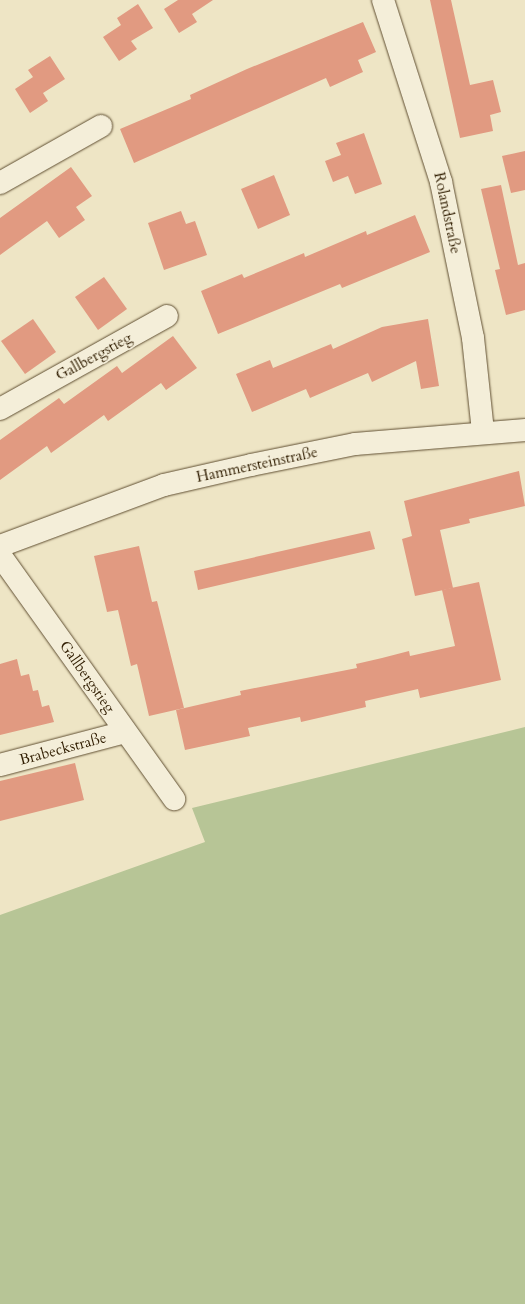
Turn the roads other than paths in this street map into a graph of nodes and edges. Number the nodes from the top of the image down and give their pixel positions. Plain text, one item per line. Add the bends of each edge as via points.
1 (383, 0) edge
2 (101, 126) dead end
3 (0, 183) edge
4 (167, 316) dead end
5 (0, 410) edge
6 (525, 430) edge
7 (483, 432) junction
8 (0, 546) edge
9 (0, 555) edge
10 (125, 732) junction
11 (0, 766) edge
12 (174, 799) dead end

1 - 7 street, Rolandstraße via 441,182 473,338
2 - 3 street
4 - 5 street, Gallbergstieg
6 - 7 street, Hammersteinstraße
7 - 8 street, Hammersteinstraße via 355,444 164,485
9 - 10 street, Gallbergstieg
10 - 11 street, Brabeckstraße
10 - 12 street, Gallbergstieg

